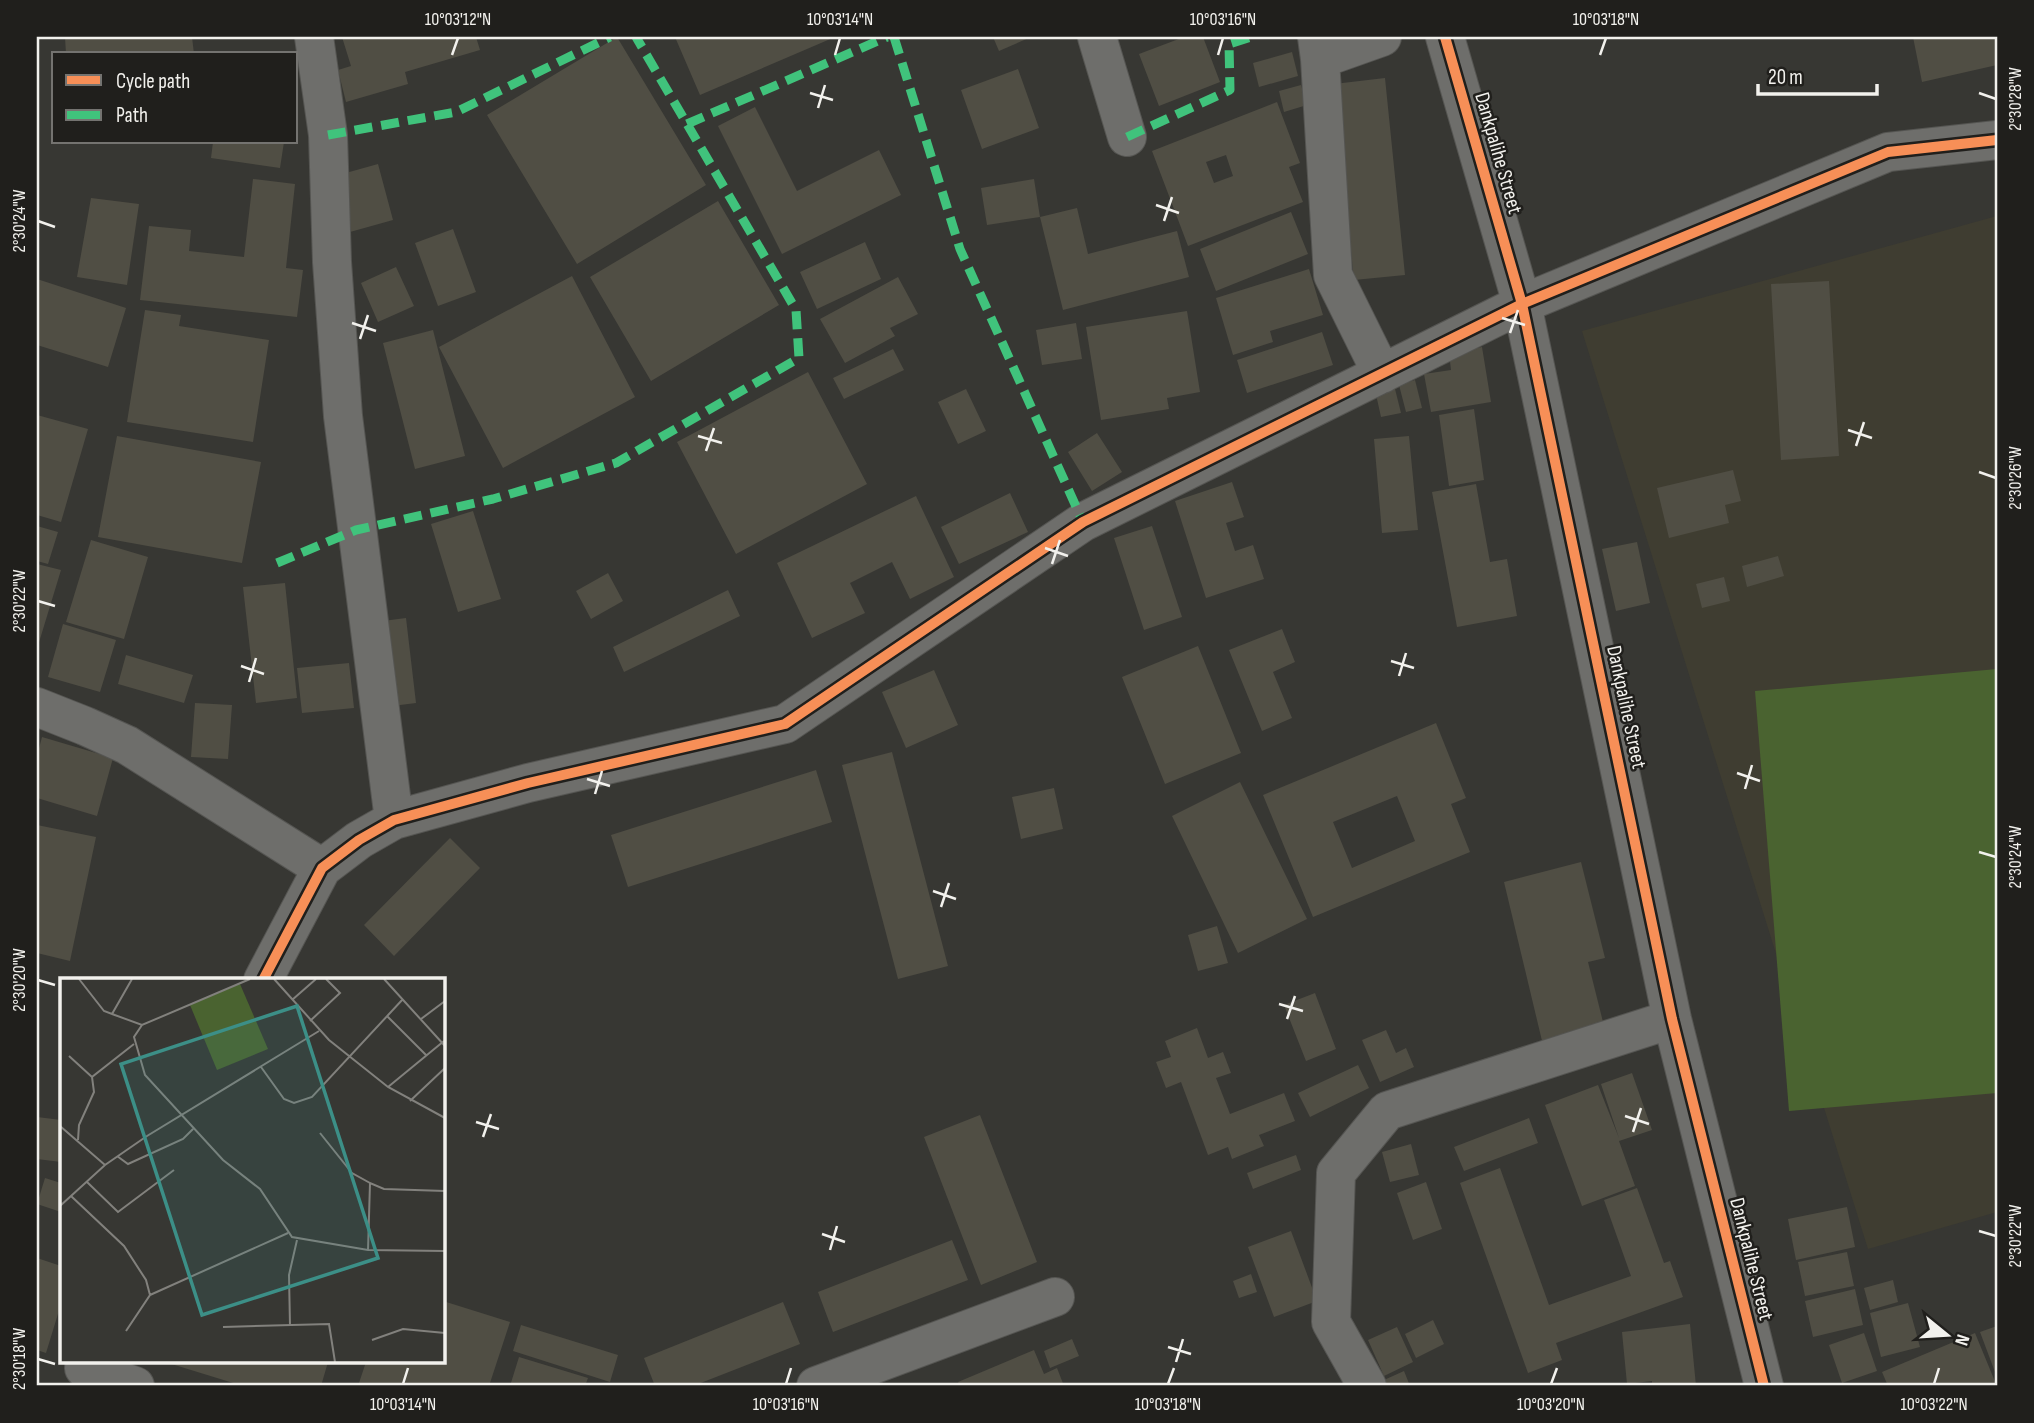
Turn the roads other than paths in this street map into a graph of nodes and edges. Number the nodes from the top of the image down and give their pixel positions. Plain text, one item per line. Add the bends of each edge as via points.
1 (314, 37) edge
2 (1097, 37) edge
3 (1382, 37) edge
4 (1445, 37) edge
5 (1319, 48) edge
6 (1127, 137) dead end
7 (1997, 140) edge
8 (1521, 304) junction
9 (1382, 374) junction
10 (37, 707) edge
11 (394, 820) junction
12 (322, 868) junction
13 (264, 978) edge
14 (1672, 1019) junction
15 (1055, 1297) dead end
16 (82, 1372) edge
17 (135, 1386) edge
18 (816, 1386) edge
19 (1367, 1386) edge
20 (1764, 1386) edge

1 - 11 street via 328,135 343,416
2 - 6 street
3 - 5 street
4 - 8 street, Dankpalihe Street
5 - 9 street via 1333,275
7 - 8 street via 1888,152
8 - 9 street
8 - 14 street, Dankpalihe Street
9 - 11 street via 1083,522 785,724 527,783
10 - 12 street via 127,745
11 - 12 street
12 - 13 street
14 - 19 street via 1387,1111 1336,1172 1331,1322
14 - 20 street, Dankpalihe Street
15 - 18 street
16 - 17 street

